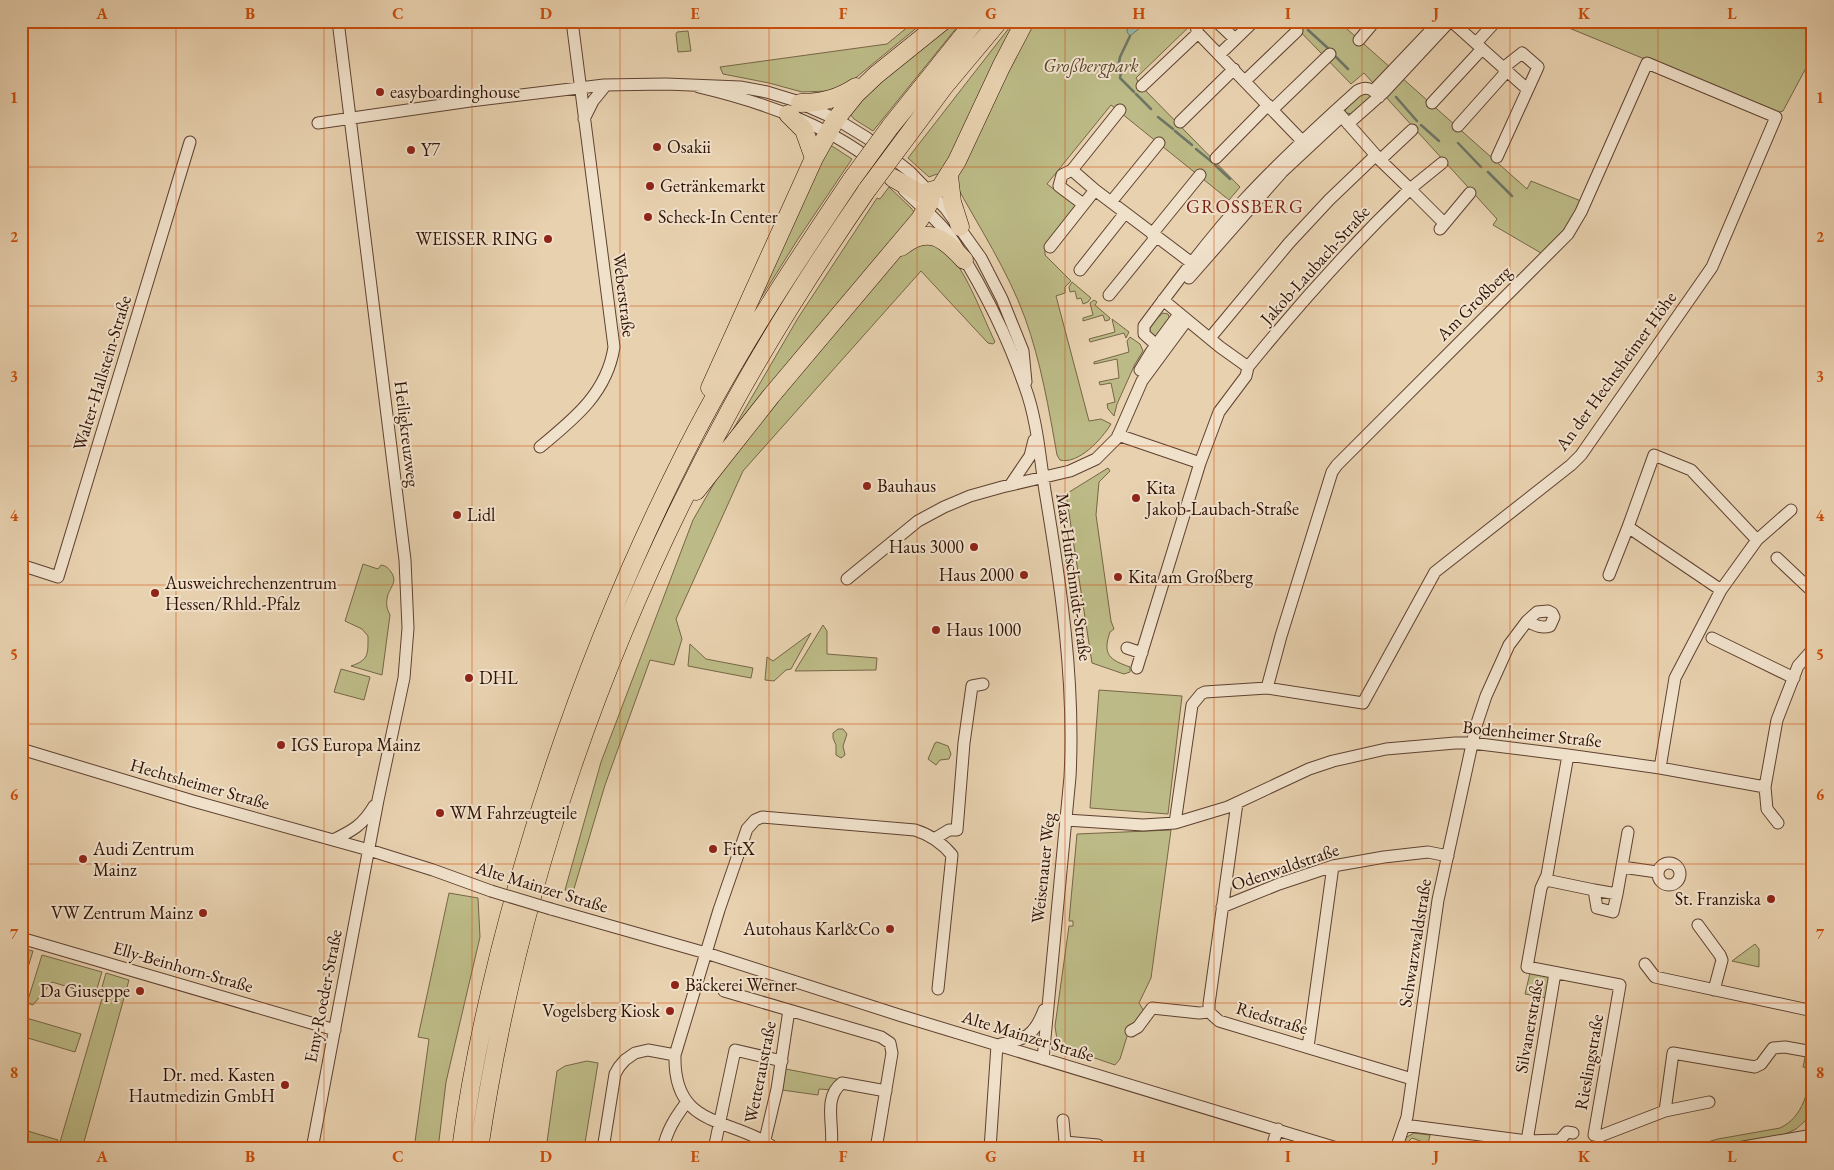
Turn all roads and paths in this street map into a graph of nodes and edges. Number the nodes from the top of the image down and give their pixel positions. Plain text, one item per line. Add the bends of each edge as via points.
1 (338, 21) edge
2 (572, 21) edge
3 (943, 21) edge
4 (976, 21) edge
5 (999, 21) edge
6 (1025, 21) edge
7 (1216, 21) edge
8 (1254, 21) edge
9 (1375, 21) edge
10 (1439, 21) edge
11 (1450, 21) edge
12 (1496, 21) edge
13 (1198, 27) edge
14 (1297, 31) dead end
15 (1235, 39) junction
16 (1359, 40) dead end
17 (1479, 46) junction
18 (1220, 54) junction
19 (1330, 54) dead end
20 (1234, 69) junction
21 (1505, 69) junction
22 (876, 75) junction
23 (1245, 81) junction
24 (606, 85) junction
25 (1142, 86) dead end
26 (580, 87) junction
27 (700, 87) junction
28 (1527, 89) junction
29 (1377, 93) junction
30 (1432, 102) dead end
31 (1270, 108) junction
32 (794, 109) junction
33 (1120, 110) dead end
34 (1342, 117) junction
35 (1776, 117) joint
36 (350, 118) junction
37 (584, 119) junction
38 (1180, 122) dead end
39 (318, 123) dead end
40 (831, 126) junction
41 (1458, 126) dead end
42 (1412, 130) dead end
43 (190, 142) dead end
44 (1160, 143) dead end
45 (1305, 144) junction
46 (1497, 157) dead end
47 (814, 158) junction
48 (1216, 158) dead end
49 (1378, 158) junction
50 (1442, 163) dead end
51 (1072, 170) junction
52 (1200, 175) dead end
53 (949, 176) junction
54 (893, 178) junction
55 (1410, 189) junction
56 (1095, 190) junction
57 (931, 193) junction
58 (1470, 193) dead end
59 (1111, 202) junction
60 (1083, 204) junction
61 (926, 211) junction
62 (1125, 213) junction
63 (960, 227) junction
64 (1154, 235) junction
65 (1050, 247) dead end
66 (891, 255) junction
67 (964, 260) junction
68 (1194, 265) junction
69 (1080, 270) dead end
70 (1109, 295) dead end
71 (1166, 303) junction
72 (1183, 317) junction
73 (1210, 338) junction
74 (1160, 348) junction
75 (1248, 367) junction
76 (1026, 388) junction
77 (1120, 430) junction
78 (1035, 431) junction
79 (540, 447) dead end
80 (680, 463) junction
81 (1200, 463) junction
82 (1043, 477) junction
83 (1011, 484) junction
84 (1791, 510) dead end
85 (674, 519) junction
86 (1628, 527) junction
87 (1758, 540) junction
88 (1777, 558) dead end
89 (21, 565) edge
90 (1609, 575) dead end
91 (847, 579) dead end
92 (1721, 590) junction
93 (1813, 592) edge
94 (1527, 621) dead end
95 (1712, 638) dead end
96 (1127, 648) dead end
97 (1813, 649) edge
98 (1142, 653) junction
99 (1137, 668) dead end
100 (1794, 678) junction
101 (1070, 682) joint
102 (983, 684) dead end
103 (1267, 688) junction
104 (1472, 743) junction
105 (21, 750) edge
106 (1568, 755) junction
107 (1660, 768) junction
108 (1765, 787) junction
109 (378, 800) junction
110 (1237, 803) junction
111 (1066, 820) junction
112 (1175, 822) junction
113 (1778, 823) dead end
114 (1628, 832) dead end
115 (934, 839) junction
116 (333, 840) junction
117 (369, 850) junction
118 (1448, 856) junction
119 (1333, 866) junction
120 (1622, 867) junction
121 (1657, 872) dead end
122 (1546, 880) junction
123 (1594, 890) junction
124 (1617, 894) junction
125 (1222, 907) junction
126 (1698, 925) dead end
127 (21, 938) edge
128 (706, 953) junction
129 (1645, 964) dead end
130 (1555, 973) junction
131 (938, 989) dead end
132 (724, 990) dead end
133 (1714, 990) junction
134 (1048, 998) junction
135 (790, 1010) junction
136 (1813, 1011) edge
137 (1210, 1012) junction
138 (335, 1030) junction
139 (1131, 1031) dead end
140 (997, 1045) junction
141 (1308, 1047) junction
142 (1813, 1052) edge
143 (675, 1055) junction
144 (1043, 1059) junction
145 (782, 1061) junction
146 (1412, 1079) junction
147 (886, 1092) junction
148 (1709, 1102) dead end
149 (686, 1103) junction
150 (1665, 1111) junction
151 (1063, 1120) dead end
152 (720, 1122) junction
153 (1813, 1123) edge
154 (1404, 1125) junction
155 (1278, 1129) junction
156 (1573, 1133) dead end
157 (1811, 1135) edge
158 (1527, 1141) junction
159 (764, 1145) edge
160 (312, 1149) edge
161 (461, 1149) edge
162 (479, 1149) edge
163 (603, 1149) edge
164 (663, 1149) edge
165 (714, 1149) edge
166 (776, 1149) edge
167 (831, 1149) edge
168 (876, 1149) edge
169 (990, 1149) edge
170 (1098, 1149) edge
171 (1274, 1149) edge
172 (1340, 1149) edge
173 (1396, 1149) edge
174 (1732, 1149) edge

1 - 36 street, Heiligkreuzweg
2 - 26 street, Weberstraße
3 - 22 highway
4 - 80 highway, bridge via 852,179 757,325
5 - 85 highway, bridge via 943,88 828,247 732,406
6 - 53 highway
7 - 15 street
8 - 15 street
9 - 16 street
10 - 29 street
11 - 17 street
11 - 29 street
12 - 17 street
13 - 18 street
13 - 25 street
14 - 23 street
15 - 18 street
17 - 21 street
17 - 30 street
18 - 20 street
19 - 31 street
20 - 23 street
20 - 38 street
21 - 28 street
21 - 28 street via 1522,53 1538,67
21 - 41 street
22 - 32 highway via 835,99
22 - 40 highway
23 - 31 street
24 - 26 street, Max-Hufschmidt-Straße
24 - 27 street, Max-Hufschmidt-Straße
24 - 37 street
26 - 36 street, Max-Hufschmidt-Straße
26 - 37 street, Weberstraße
27 - 32 street, Max-Hufschmidt-Straße via 752,102
27 - 32 street, Max-Hufschmidt-Straße via 752,89
28 - 46 street
29 - 34 street
29 - 34 street via 1362,88
31 - 45 street
31 - 48 street
32 - 40 street, Max-Hufschmidt-Straße
32 - 40 street, Max-Hufschmidt-Straße
32 - 47 highway
33 - 51 street
34 - 45 street
34 - 49 street
35 - 103 street, An der Hechtsheimer Höhe via 1712,267 1593,438 1571,465 1435,572 1363,703
35 - 103 street, Am Großberg via 1647,62 1581,212 1568,234 1336,465
36 - 39 street
36 - 109 street, Heiligkreuzweg via 405,560 408,622 404,678
37 - 79 street, Weberstraße via 614,347 600,388 571,422
40 - 47 highway
40 - 54 street, Max-Hufschmidt-Straße
40 - 57 street, Max-Hufschmidt-Straße via 882,149
42 - 49 street, Jakob-Laubach-Straße
43 - 89 street, Walter-Hallstein-Straße via 58,577
44 - 59 street
45 - 68 street
47 - 80 highway via 713,380
49 - 55 street
49 - 73 street, Jakob-Laubach-Straße via 1329,200
50 - 55 street, Jakob-Laubach-Straße
51 - 56 street
51 - 60 street via 1062,175 1059,186
52 - 64 street
53 - 57 highway via 940,188
53 - 63 highway via 952,202
54 - 57 highway via 919,194
54 - 61 street, Max-Hufschmidt-Straße
55 - 58 street via 1442,226
55 - 75 street, Jakob-Laubach-Straße via 1326,275
56 - 59 street
56 - 60 street
57 - 61 highway
57 - 63 street, Max-Hufschmidt-Straße
59 - 62 street
60 - 65 street
61 - 66 highway
61 - 67 street, Max-Hufschmidt-Straße via 953,241
62 - 64 street
62 - 69 street
63 - 76 street, Max-Hufschmidt-Straße via 981,258 1011,319 1023,351
64 - 68 street
64 - 70 street
66 - 67 highway via 913,239 931,235 947,242
66 - 85 highway via 771,396
67 - 76 street, Max-Hufschmidt-Straße via 995,314
68 - 71 street
71 - 72 street
71 - 74 street via 1143,328 1144,334
72 - 73 street
72 - 74 street
73 - 75 street
74 - 77 street via 1132,385
75 - 81 street, Jakob-Laubach-Straße via 1246,376 1219,412
76 - 78 street, Max-Hufschmidt-Straße
77 - 81 street
77 - 82 street via 1100,455 1086,465
78 - 82 street, Max-Hufschmidt-Straße
78 - 83 street, Max-Hufschmidt-Straße via 1030,456
80 - 161 highway via 617,600 544,795 489,996
81 - 98 street, Jakob-Laubach-Straße
82 - 83 street, Max-Hufschmidt-Straße
82 - 101 street, Max-Hufschmidt-Straße
83 - 91 street, Max-Hufschmidt-Straße via 970,496 918,521
84 - 87 street
85 - 162 highway via 606,675 546,850 508,999
86 - 87 street via 1654,455 1691,470
86 - 90 street
86 - 92 street
87 - 92 street
88 - 93 street
92 - 107 street via 1675,678
94 - 104 street, Schwarzwaldstraße via 1509,645 1499,666
95 - 100 street
96 - 98 street
97 - 100 street via 1798,666
98 - 99 street, Jakob-Laubach-Straße
100 - 108 street via 1777,720
101 - 111 street, Weisenauer Weg via 1072,736
102 - 115 street via 972,686 956,830 949,830
103 - 112 street via 1205,692 1192,705
104 - 106 street, Bodenheimer Straße
104 - 110 street, Bodenheimer Straße via 1386,750 1333,761
104 - 118 street, Schwarzwaldstraße
105 - 116 street, Hechtsheimer Straße
106 - 107 street, Bodenheimer Straße
106 - 122 street, Silvanerstraße
107 - 108 street, Bodenheimer Straße
108 - 113 street via 1767,809
109 - 116 street via 364,822
109 - 117 street, Heiligkreuzweg
110 - 112 street, Bodenheimer Straße
110 - 125 street
111 - 112 street, Bodenheimer Straße via 1144,825
111 - 134 street, Weisenauer Weg
114 - 120 street
115 - 128 street via 915,830 772,817 755,820 747,829
115 - 131 street via 952,856
116 - 117 street, Hechtsheimer Straße
117 - 128 street, Alte Mainzer Straße, bridge via 491,891
117 - 138 street, Emy-Roeder-Straße
118 - 119 street, Odenwaldstraße via 1428,852
118 - 146 street, Schwarzwaldstraße via 1438,900
119 - 125 street, Odenwaldstraße
119 - 141 street
120 - 121 street
120 - 124 street
122 - 123 street
122 - 130 street, Silvanerstraße via 1541,888 1527,967
123 - 124 street
123 - 124 street via 1597,908 1613,912
125 - 137 street via 1208,1004
126 - 133 street via 1722,960
127 - 138 street, Elly-Beinhorn-Straße
128 - 140 street, Alte Mainzer Straße
128 - 143 street
129 - 133 street via 1655,978
130 - 150 street, Rieslingstraße via 1620,985 1594,1135 1600,1136
130 - 158 street, Silvanerstraße
132 - 135 street, Wetteraustraße
133 - 136 street
134 - 140 street via 1041,1019 1030,1035
134 - 144 street, Weisenauer Weg
135 - 145 street, Wetteraustraße
135 - 147 street, Wetteraustraße via 881,1037 890,1043 892,1053
137 - 139 street, Riedstraße via 1152,1008
137 - 141 street, Riedstraße via 1219,1020
138 - 160 street, Emy-Roeder-Straße
140 - 144 street, Alte Mainzer Straße
140 - 169 street
141 - 146 street, Riedstraße
142 - 150 street via 1773,1048 1762,1064 1755,1067 1673,1054
143 - 149 street via 678,1086
143 - 163 street via 648,1050 624,1060 615,1074
144 - 155 street, Alte Mainzer Straße
145 - 152 street via 735,1050
145 - 159 street, Wetteraustraße
146 - 154 street, Schwarzwaldstraße
147 - 167 street via 842,1082 836,1087 830,1102
147 - 168 street
148 - 150 street, Rieslingstraße
149 - 152 street
149 - 164 street via 666,1134
151 - 170 street via 1065,1142 1098,1145
152 - 159 street
152 - 165 street
153 - 157 street
154 - 158 street
154 - 173 street, Schwarzwaldstraße
155 - 171 street
155 - 172 street, Alte Mainzer Straße
156 - 158 street via 1567,1132 1560,1140
157 - 174 street
159 - 166 street

